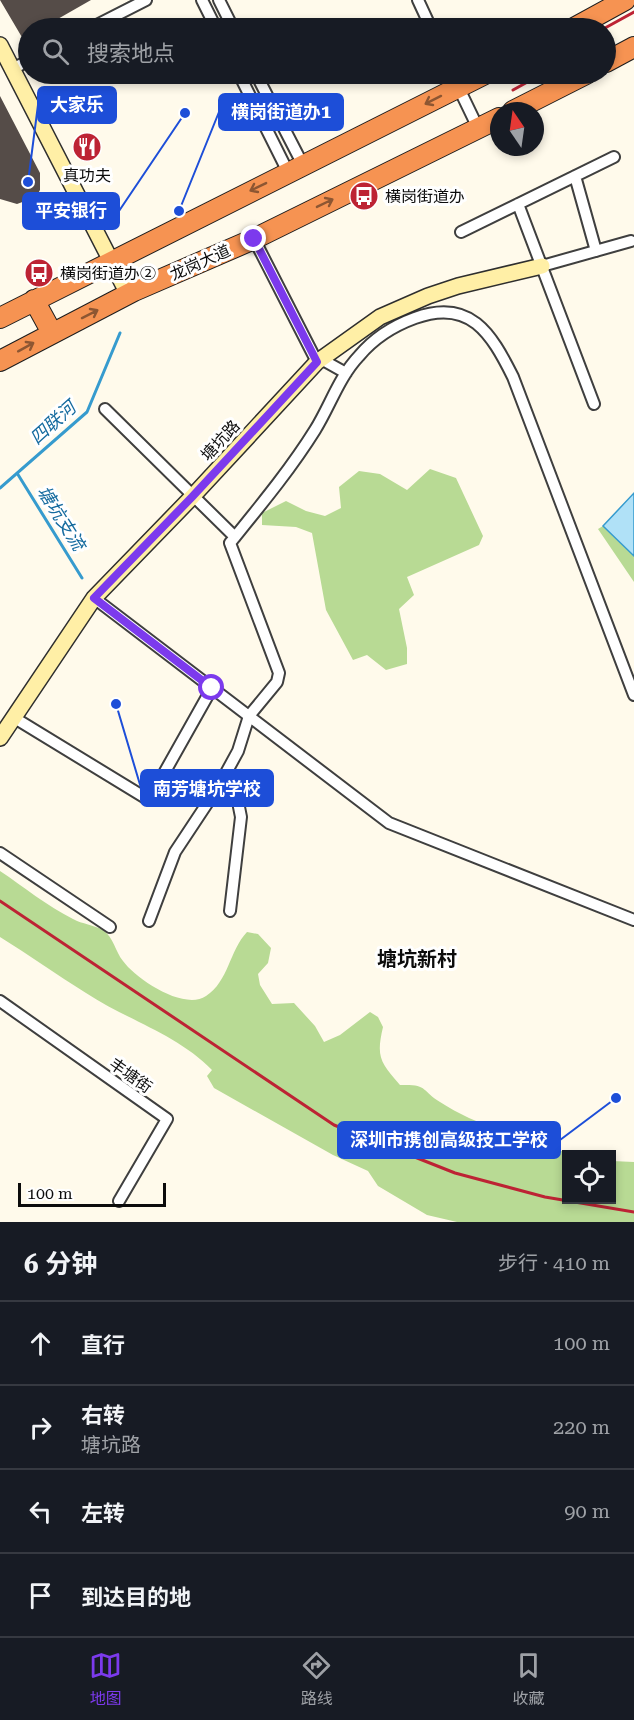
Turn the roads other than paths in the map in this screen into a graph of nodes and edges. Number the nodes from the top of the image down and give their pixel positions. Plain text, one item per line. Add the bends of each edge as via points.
1 (146, 0) edge
2 (202, 0) edge
3 (219, 0) edge
4 (418, 0) edge
5 (620, 1) edge
6 (111, 18) edge
7 (211, 18) edge
8 (228, 18) edge
9 (426, 18) edge
10 (591, 18) edge
11 (0, 45) edge
12 (634, 47) edge
13 (616, 57) edge
14 (18, 66) edge
15 (12, 69) junction
16 (18, 81) edge
17 (20, 84) edge
18 (245, 84) edge
19 (260, 84) edge
20 (448, 84) edge
21 (457, 84) edge
22 (566, 84) edge
23 (531, 102) edge
24 (490, 122) edge
25 (478, 128) junction
26 (614, 158) dead end
27 (296, 169) junction
28 (575, 176) junction
29 (518, 204) junction
30 (460, 232) dead end
31 (254, 239) junction
32 (631, 241) dead end
33 (596, 251) junction
34 (110, 260) junction
35 (542, 266) junction
36 (128, 294) junction
37 (34, 300) junction
38 (0, 318) edge
39 (52, 333) junction
40 (319, 360) junction
41 (0, 361) edge
42 (346, 373) junction
43 (594, 404) dead end
44 (105, 409) dead end
45 (192, 497) junction
46 (235, 537) junction
47 (94, 598) junction
48 (212, 688) junction
49 (634, 695) edge
50 (249, 716) junction
51 (13, 717) junction
52 (0, 738) edge
53 (224, 778) junction
54 (0, 853) edge
55 (230, 911) dead end
56 (634, 920) edge
57 (149, 921) dead end
58 (110, 927) dead end
59 (0, 1001) edge
60 (119, 1201) dead end

1 - 6 street
2 - 7 street
3 - 8 street
4 - 9 street
5 - 10 highway
11 - 15 street
12 - 13 highway
14 - 15 street
15 - 16 street
17 - 34 street
18 - 27 street
19 - 27 street
20 -> 27 highway
21 - 25 street
22 - 23 highway
24 - 25 highway, 龙岗大道
31 -> 25 highway, 龙岗大道
26 - 28 street
27 -> 34 highway
28 - 29 street
28 - 33 street
29 - 30 street
29 - 35 street
31 - 36 highway, 龙岗大道
31 - 40 street
32 - 33 street
33 - 35 street
34 - 36 street
34 - 37 highway
35 - 40 street, 塘坑路 via 428,296 380,317
35 - 43 street
39 -> 36 highway, 龙岗大道
37 - 38 highway
37 - 39 highway
41 -> 39 highway, 龙岗大道
40 - 42 street
40 - 45 street, 塘坑路
42 - 46 street via 315,430
42 - 49 street via 357,357 390,329 433,312 459,314 487,332 513,377
44 - 45 street
45 - 46 street
45 - 47 street, 塘坑路
46 - 50 street via 230,543 279,673 277,682
47 - 48 street
47 - 51 street, 塘坑路
48 - 50 street
48 - 51 street via 148,800
50 - 53 street
50 - 56 street via 389,822
51 - 52 street, 塘坑路
53 - 55 street via 236,792 241,817
53 - 57 street via 175,852
54 - 58 street
59 - 60 street, 丰塘街 via 167,1119

